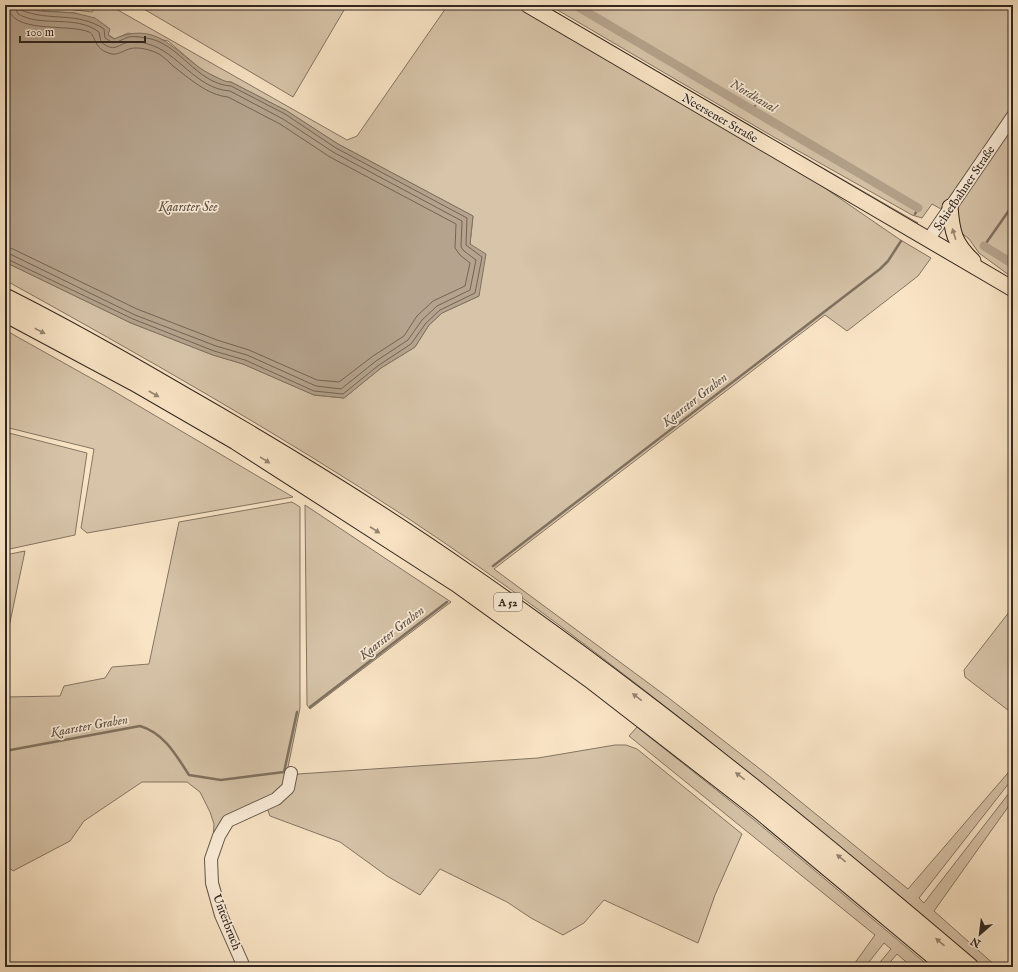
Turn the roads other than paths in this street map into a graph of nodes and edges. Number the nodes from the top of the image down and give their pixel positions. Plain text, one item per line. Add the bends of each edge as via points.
1 (528, 5) edge
2 (1013, 116) edge
3 (950, 207) junction
4 (928, 240) junction
5 (987, 274) junction
6 (1013, 289) edge
7 (5, 297) edge
8 (5, 313) edge
9 (291, 773) dead end
10 (244, 967) edge
11 (947, 967) edge
12 (970, 967) edge

1 - 4 main road, Neersener Straße
2 - 3 street, Schiefbahner Straße
3 - 4 street, Schiefbahner Straße
5 -> 3 main road via 956,241
4 - 5 main road, Neersener Straße
5 - 6 main road
12 -> 7 highway, A 52 via 768,798 597,667 470,575 246,431
8 -> 11 highway, A 52 via 134,382 236,441 458,584 590,679 760,810
9 - 10 street, Unterbruch via 288,788 276,799 228,821 219,836 211,859 212,883 221,915

